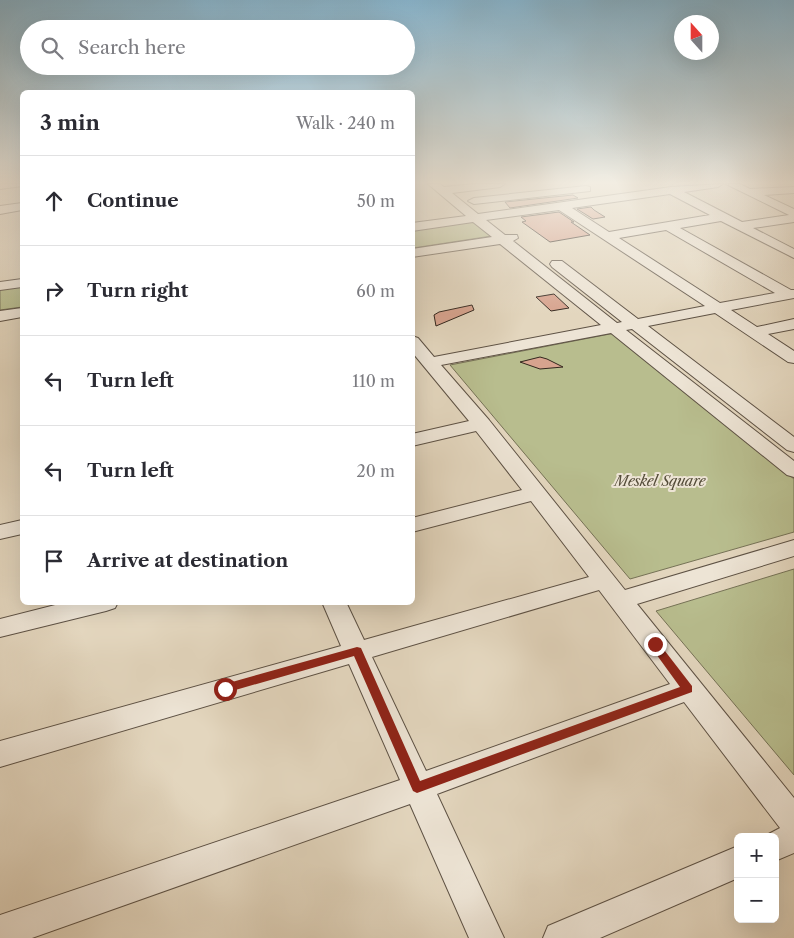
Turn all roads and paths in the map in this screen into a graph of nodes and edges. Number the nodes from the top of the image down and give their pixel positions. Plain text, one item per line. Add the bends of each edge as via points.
1 (490, 228) edge
2 (510, 228) edge
3 (594, 228) edge
4 (657, 228) edge
5 (671, 228) edge
6 (743, 228) edge
7 (607, 236) junction
8 (521, 237) junction
9 (505, 239) junction
10 (415, 253) edge
11 (794, 254) edge
12 (552, 260) junction
13 (534, 263) junction
14 (20, 283) edge
15 (0, 286) edge
16 (792, 294) edge
17 (716, 309) junction
18 (20, 313) edge
19 (0, 316) edge
20 (636, 324) junction
21 (794, 324) edge
22 (616, 327) junction
23 (756, 332) junction
24 (415, 344) edge
25 (793, 356) edge
26 (431, 362) junction
27 (753, 415) junction
28 (731, 421) junction
29 (482, 424) junction
30 (415, 436) edge
31 (794, 446) edge
32 (794, 471) edge
33 (536, 492) junction
34 (415, 524) edge
35 (20, 527) edge
36 (0, 532) edge
37 (794, 548) edge
38 (606, 580) junction
39 (621, 600) junction
40 (94, 605) edge
41 (335, 605) edge
42 (0, 628) edge
43 (357, 651) junction
44 (688, 689) junction
45 (0, 754) edge
46 (417, 788) junction
47 (794, 822) edge
48 (794, 838) edge
49 (779, 844) edge
50 (734, 864) edge
51 (0, 932) edge
52 (487, 938) edge
53 (560, 938) edge

1 - 9 street
2 - 8 street
3 - 7 street
4 - 7 street
5 - 16 street
6 - 11 street
7 - 17 street
8 - 9 street
8 - 12 street
9 - 10 street
9 - 13 street
12 - 13 street
12 - 20 street
13 - 22 street
14 - 15 street
16 - 17 street
17 - 20 street
17 - 23 street
18 - 19 street
20 - 22 street
20 - 27 street
21 - 23 street
22 - 26 street
22 - 28 street
23 - 25 street
24 - 26 street
26 - 29 street
27 - 28 street
27 - 31 street
28 - 32 street
29 - 30 street
29 - 33 street
33 - 34 street
33 - 38 street
35 - 36 street
37 - 39 street
38 - 39 street
38 - 43 street
39 - 44 street
40 - 42 street
41 - 43 street
43 - 45 street
43 - 46 street
44 - 46 street
44 - 47 street
46 - 51 street
46 - 52 street
48 - 49 street
50 - 53 street

